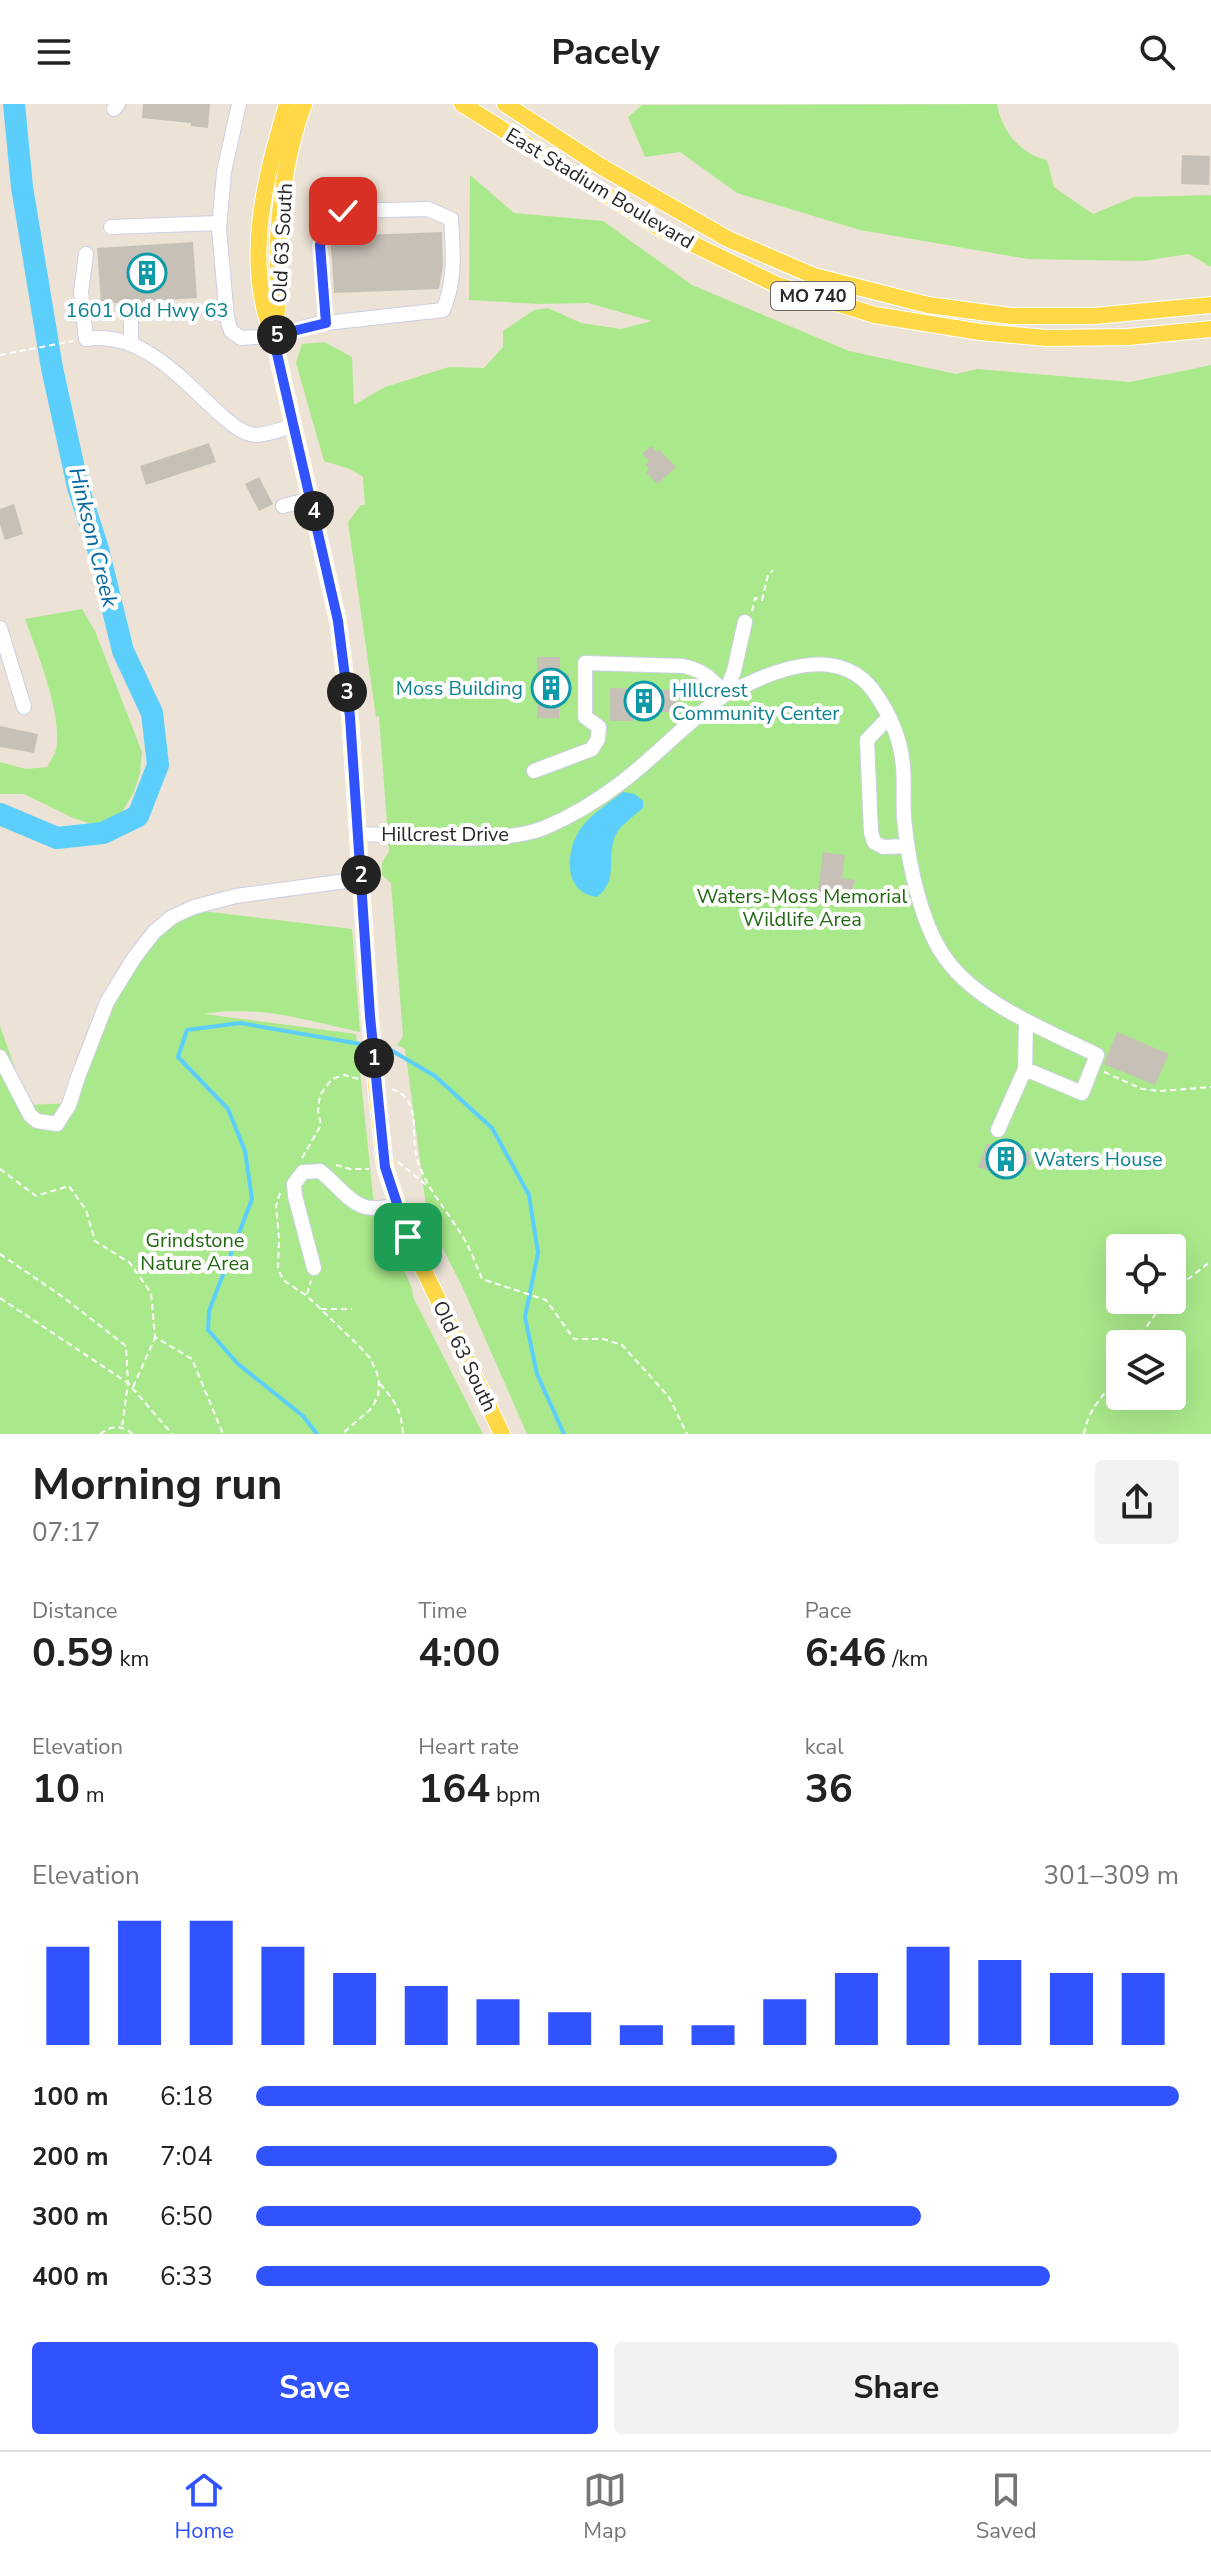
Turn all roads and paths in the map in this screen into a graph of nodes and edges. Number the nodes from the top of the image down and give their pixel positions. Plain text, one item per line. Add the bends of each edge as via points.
1 (239, 104) edge
2 (287, 104) edge
3 (304, 104) edge
4 (462, 104) edge
5 (505, 104) edge
6 (219, 223) junction
7 (111, 227) dead end
8 (86, 254) dead end
9 (1211, 305) edge
10 (131, 312) dead end
11 (326, 323) junction
12 (1211, 329) edge
13 (273, 336) junction
14 (70, 341) dead end
15 (131, 344) junction
16 (2, 355) edge
17 (293, 426) junction
18 (311, 499) junction
19 (283, 506) dead end
20 (773, 570) dead end
21 (745, 622) joint
22 (0, 628) edge
23 (725, 694) junction
24 (24, 707) dead end
25 (889, 717) junction
26 (534, 771) dead end
27 (358, 834) junction
28 (907, 846) junction
29 (361, 879) junction
30 (1026, 1021) junction
31 (0, 1057) edge
32 (1095, 1061) junction
33 (1025, 1069) junction
34 (365, 1081) dead end
35 (1211, 1087) edge
36 (378, 1090) junction
37 (998, 1130) dead end
38 (311, 1162) dead end
39 (337, 1165) dead end
40 (385, 1167) junction
41 (0, 1169) edge
42 (282, 1187) dead end
43 (434, 1192) junction
44 (395, 1205) junction
45 (0, 1254) edge
46 (1211, 1261) edge
47 (314, 1268) joint
48 (1186, 1281) edge
49 (307, 1296) junction
50 (0, 1298) edge
51 (320, 1309) junction
52 (352, 1309) dead end
53 (155, 1337) junction
54 (128, 1383) junction
55 (379, 1383) junction
56 (132, 1388) junction
57 (1106, 1391) edge
58 (122, 1427) junction
59 (100, 1434) edge
60 (133, 1434) edge
61 (172, 1434) edge
62 (223, 1434) edge
63 (342, 1434) edge
64 (403, 1434) edge
65 (502, 1434) edge
66 (687, 1434) edge
67 (1084, 1434) edge

1 - 6 street
2 - 13 main road, Old 63 South via 268,169 258,234 264,314
3 - 13 main road, Old 63 South via 281,203 279,310
4 - 12 main road, East Stadium Boulevard / MO 740 via 658,227 805,294 875,315 1047,338
5 - 9 main road, East Stadium Boulevard / MO 740 via 728,239 814,276 928,305 1010,316 1094,316
6 - 7 street
6 - 13 street via 231,331 241,338
8 - 15 street via 81,292 86,339
10 - 15 street
11 - 11 street via 443,310 451,293 451,219 428,209 343,211 320,245
11 - 13 street
13 - 17 main road, Old 63 South
14 - 16 path
15 - 17 street via 157,358 235,427 255,435
17 - 18 main road, Old 63 South
18 - 19 street
18 - 27 main road, Old 63 South via 338,621
20 - 21 path via 762,600 755,598
21 - 23 street
22 - 24 street
23 - 25 street, Hillcrest Drive via 787,669 828,664 865,681
23 - 26 street via 698,669 585,663 585,717 599,727 598,739 592,749
23 - 27 street, Hillcrest Drive via 581,812 540,829 473,837
25 - 28 street, Hillcrest Drive via 902,754
25 - 28 street via 867,740 871,832 883,847
27 - 29 main road, Old 63 South
28 - 30 street, Hillcrest Drive via 919,899 945,958 966,981
29 - 31 street via 236,896 172,917 141,949 107,1002 57,1124 30,1115
29 - 36 main road, Old 63 South, bridge
30 - 32 street, Hillcrest Drive
30 - 33 street
32 - 33 street via 1082,1093
32 - 35 path via 1142,1089
33 - 37 street
34 - 38 path via 344,1075 332,1079 320,1095 321,1125 297,1164
36 - 40 main road, Old 63 South
36 - 43 path via 403,1093 409,1100 416,1153
39 - 40 path
40 - 43 path via 399,1162
40 - 44 main road, Old 63 South
41 - 53 path via 36,1196 69,1186 86,1210 95,1241 130,1263 151,1293
42 - 49 path via 276,1206 278,1268 283,1280
43 - 66 path via 482,1279 546,1300 574,1339 622,1345 669,1397
44 - 47 street via 370,1210 353,1203 320,1171 298,1177 295,1196
44 - 65 main road, Old 63 South
45 - 54 path via 126,1346
46 - 48 path
47 - 49 path
49 - 51 path
50 - 54 path
51 - 52 path
51 - 55 path via 370,1358
53 - 56 path
53 - 62 path via 192,1359
54 - 56 path
54 - 58 path
55 - 63 path via 372,1408
55 - 64 path via 401,1413
56 - 61 path
57 - 67 path via 1086,1418
58 - 59 path
58 - 60 path

